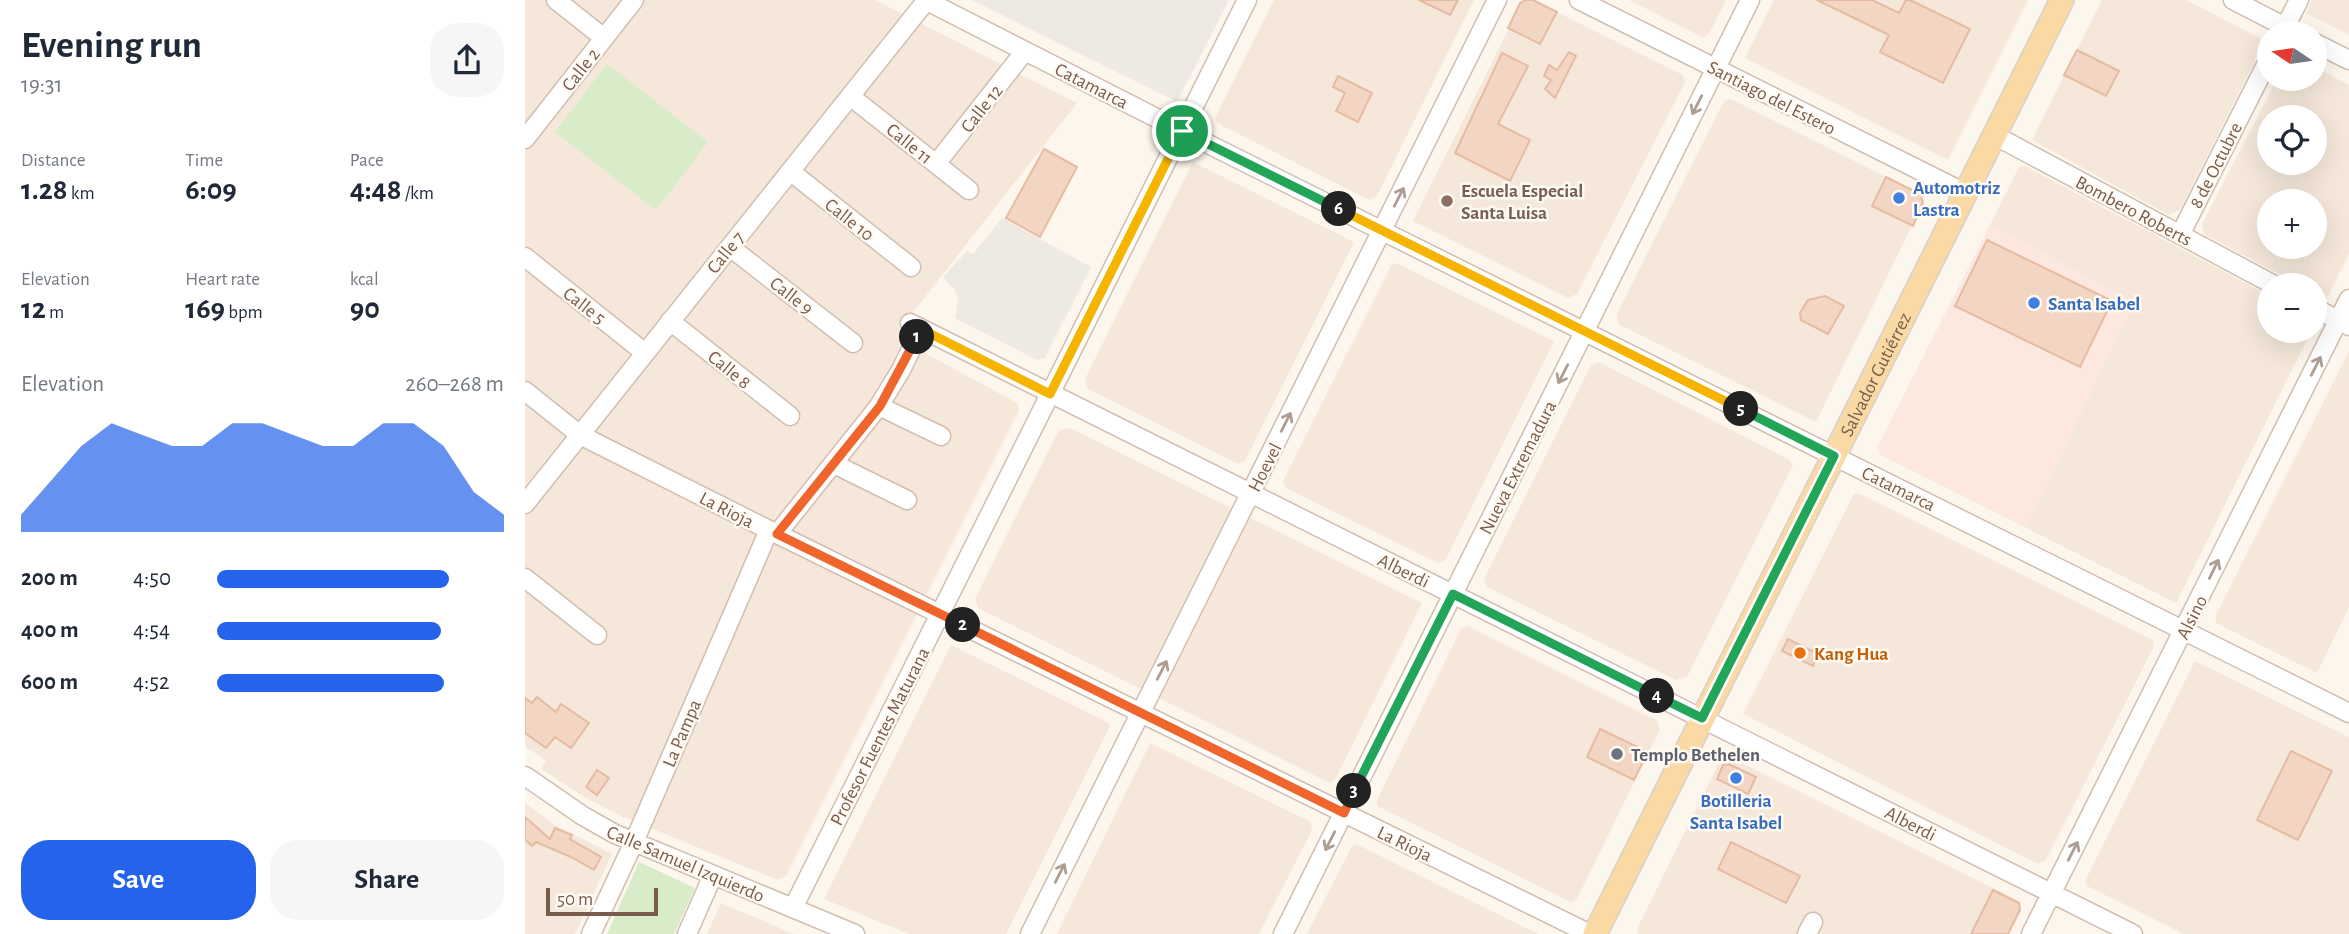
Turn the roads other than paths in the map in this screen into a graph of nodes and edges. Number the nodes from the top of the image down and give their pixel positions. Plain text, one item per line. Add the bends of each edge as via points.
1 (556, 0) edge
2 (634, 0) edge
3 (925, 0) edge
4 (1247, 0) edge
5 (1497, 0) edge
6 (1579, 0) edge
7 (1750, 0) edge
8 (2062, 0) edge
9 (2234, 0) edge
10 (2299, 0) edge
11 (2271, 21) edge
12 (2292, 21) edge
13 (604, 38) junction
14 (2327, 49) edge
15 (1025, 51) junction
16 (2349, 60) edge
17 (1716, 68) junction
18 (2257, 83) edge
19 (850, 96) junction
20 (1182, 131) junction
21 (1994, 135) junction
22 (525, 139) edge
23 (936, 164) junction
24 (790, 171) junction
25 (969, 190) dead end
26 (1965, 193) junction
27 (1382, 231) junction
28 (2180, 235) junction
29 (730, 247) junction
30 (525, 257) edge
31 (911, 267) dead end
32 (2257, 276) edge
33 (2349, 299) edge
34 (2327, 314) edge
35 (670, 321) junction
36 (2344, 323) edge
37 (915, 326) joint
38 (1584, 331) junction
39 (853, 343) dead end
40 (645, 353) junction
41 (525, 391) edge
42 (1050, 394) junction
43 (880, 406) junction
44 (790, 416) dead end
45 (580, 435) junction
46 (940, 436) dead end
47 (1834, 456) junction
48 (834, 464) junction
49 (1250, 494) junction
50 (907, 500) dead end
51 (525, 504) edge
52 (773, 532) junction
53 (525, 578) edge
54 (1453, 594) junction
55 (940, 614) junction
56 (2184, 630) junction
57 (597, 635) dead end
58 (1141, 712) junction
59 (2349, 712) edge
60 (1702, 718) junction
61 (525, 776) edge
62 (1344, 813) junction
63 (634, 842) junction
64 (713, 875) junction
65 (2052, 894) junction
66 (793, 908) junction
67 (591, 934) edge
68 (687, 934) edge
69 (855, 934) edge
70 (1030, 934) edge
71 (1283, 934) edge
72 (1592, 934) edge
73 (2031, 934) edge
74 (2133, 934) edge

1 - 13 street
2 - 13 street, Calle 2
3 - 15 street, Catamarca
3 - 19 street, Calle 7
4 - 20 street, Profesor Fuentes Maturana
27 -> 5 street, Hoevel
6 - 17 street, Santiago del Estero
7 - 17 street, Nueva Extremadura
8 - 21 main road, Salvador Gutiérrez
9 - 11 street
10 - 12 street
13 - 22 street, Calle 2
14 - 16 street
15 - 20 street, Catamarca
15 - 23 street, Calle 12
17 - 26 street, Santiago del Estero
17 -> 38 street, Nueva Extremadura
18 - 28 street, 8 de Octubre
19 - 23 street, Calle 11
19 - 24 street, Calle 7
20 - 27 street, Catamarca
20 - 42 street, Profesor Fuentes Maturana
21 - 26 main road, Salvador Gutiérrez
21 - 28 street, Bombero Roberts
23 - 25 street, Calle 11
24 - 29 street, Calle 7
24 - 31 street, Calle 10
26 - 47 main road, Salvador Gutiérrez
27 - 38 street, Catamarca
49 -> 27 street, Hoevel
28 - 32 street, Bombero Roberts
29 - 35 street, Calle 7
29 - 39 street, Calle 9
30 - 40 street, Calle 5
33 - 36 street, Alsino
34 - 36 street
35 - 40 street, Calle 7
35 - 44 street, Calle 8
56 -> 36 street, Alsino
37 - 42 street, Alberdi
37 - 43 street, La Pampa via 901,370
38 - 47 street, Catamarca
38 -> 54 street, Nueva Extremadura
40 - 45 street, Calle 7
41 - 45 street, La Rioja
42 - 49 street, Alberdi
42 - 55 street, Profesor Fuentes Maturana
43 - 46 street
43 - 48 street, La Pampa
45 - 51 street, Calle 7
45 - 52 street, La Rioja
47 - 56 street, Catamarca
47 - 60 main road, Salvador Gutiérrez
48 - 50 street
48 - 52 street, La Pampa
49 - 54 street, Alberdi
58 -> 49 street, Hoevel
52 - 55 street, La Rioja
52 - 63 street, La Pampa
53 - 57 street
54 - 60 street, Alberdi
54 - 62 street, Nueva Extremadura
55 - 58 street, La Rioja
55 - 66 street, Profesor Fuentes Maturana
56 - 59 street, Catamarca
65 -> 56 street, Alsino
58 - 62 street, La Rioja
70 -> 58 street, Hoevel
60 - 65 street, Alberdi
60 - 72 main road, Salvador Gutiérrez
61 - 63 street, Calle Samuel Izquierdo via 583,816
62 -> 71 street, Nueva Extremadura
62 - 72 street, La Rioja
63 - 64 street, Calle Samuel Izquierdo
63 - 67 street, La Pampa
64 - 66 street, Calle Samuel Izquierdo
64 - 68 street
65 - 73 street, Alsino
65 - 74 street, Alberdi
66 - 69 street, Calle Samuel Izquierdo

